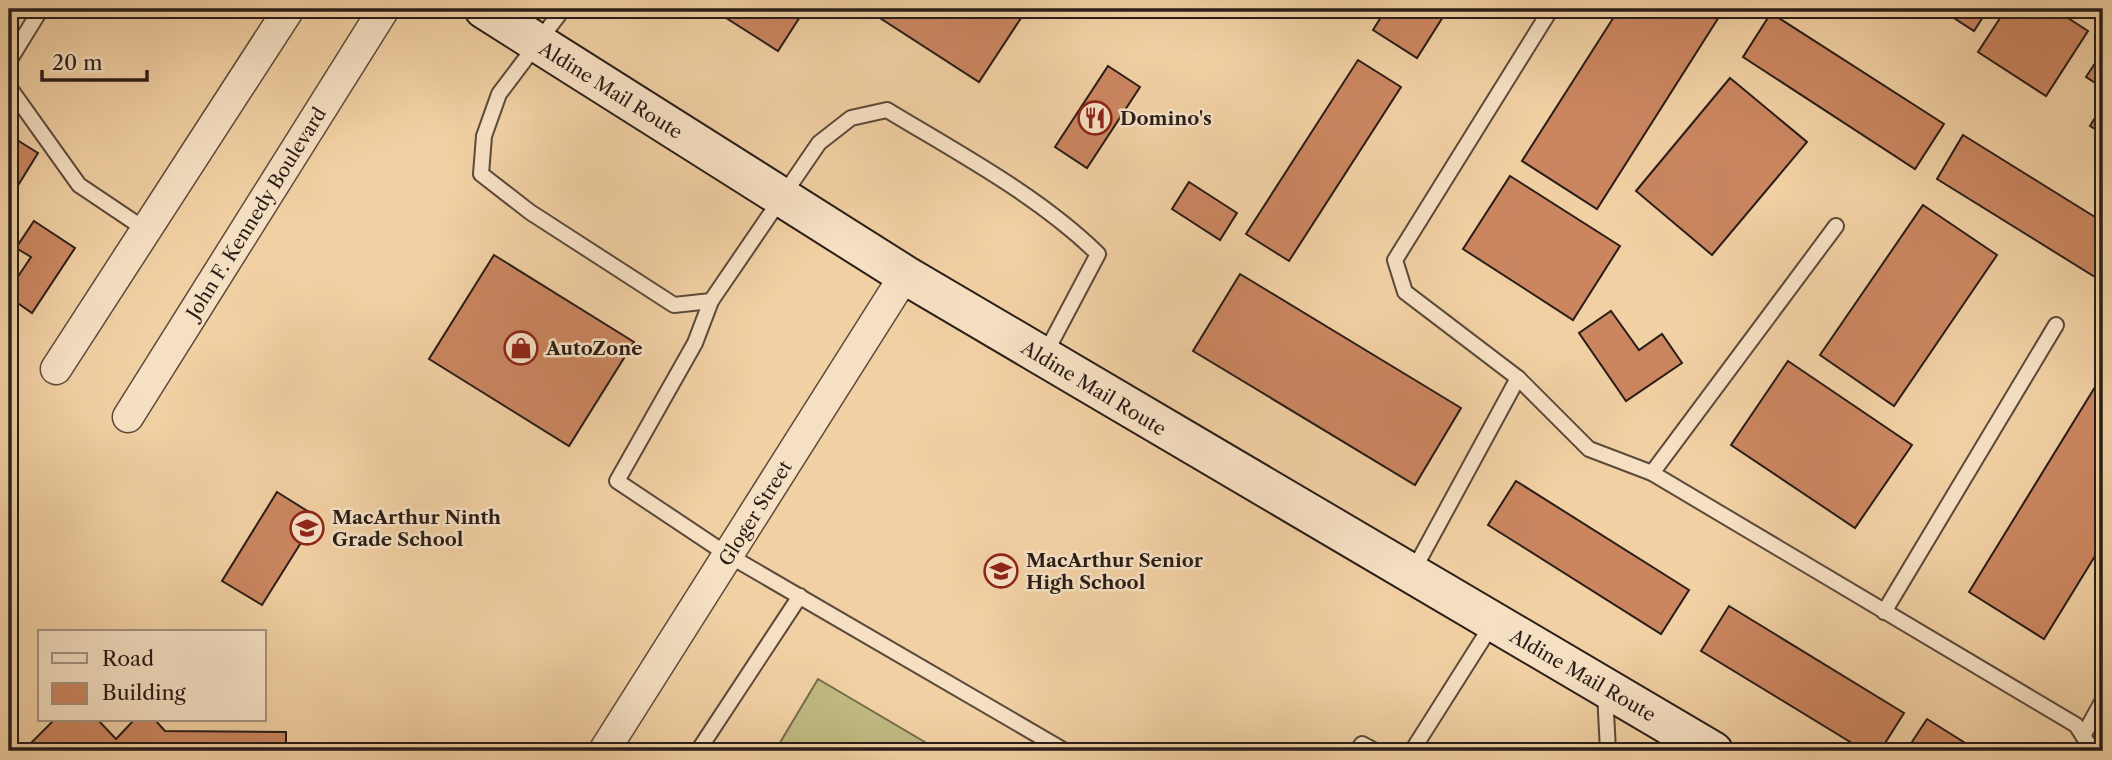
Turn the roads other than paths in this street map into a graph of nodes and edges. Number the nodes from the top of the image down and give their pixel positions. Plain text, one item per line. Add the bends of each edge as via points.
1 (41, 9) edge
2 (289, 9) edge
3 (384, 9) edge
4 (484, 9) edge
5 (563, 9) edge
6 (1551, 9) edge
7 (537, 43) junction
8 (9, 61) edge
9 (9, 87) edge
10 (781, 197) junction
11 (1836, 226) dead end
12 (146, 230) junction
13 (905, 275) junction
14 (711, 301) junction
15 (2056, 325) dead end
16 (1043, 358) junction
17 (56, 369) dead end
18 (1518, 378) junction
19 (128, 417) dead end
20 (1652, 473) junction
21 (728, 555) junction
22 (1412, 575) junction
23 (800, 596) junction
24 (1884, 612) junction
25 (1493, 622) junction
26 (1605, 687) junction
27 (2103, 700) edge
28 (2083, 736) junction
29 (604, 751) edge
30 (698, 751) edge
31 (1065, 751) edge
32 (1357, 751) edge
33 (1375, 751) edge
34 (1412, 751) edge
35 (1608, 751) edge
36 (1713, 751) edge
37 (2094, 751) edge

1 - 8 lane
2 - 12 street
3 - 19 street, John F. Kennedy Boulevard
4 - 7 main road, Aldine Mail Route
5 - 7 lane
6 - 18 lane via 1395,260 1405,292
7 - 10 main road, Aldine Mail Route
7 - 14 lane via 499,94 484,136 481,174 530,212 674,305
9 - 12 lane via 79,185
10 - 13 main road, Aldine Mail Route
10 - 14 lane
10 - 16 lane via 819,143 851,118 887,110 969,159 1072,228 1098,254
11 - 20 lane
12 - 17 street
13 - 16 main road, Aldine Mail Route
13 - 21 street, Gloger Street
14 - 21 lane via 695,343 617,481
15 - 24 lane
16 - 22 main road, Aldine Mail Route
18 - 20 lane via 1589,449
18 - 22 lane
20 - 24 lane
21 - 23 lane
21 - 29 street, Gloger Street
22 - 25 main road, Aldine Mail Route
23 - 30 lane
23 - 31 lane
24 - 28 lane via 2076,725
25 - 26 main road, Aldine Mail Route
25 - 34 lane
26 - 35 lane
26 - 36 main road, Aldine Mail Route
27 - 28 lane
28 - 37 lane
32 - 33 lane via 1362,744

